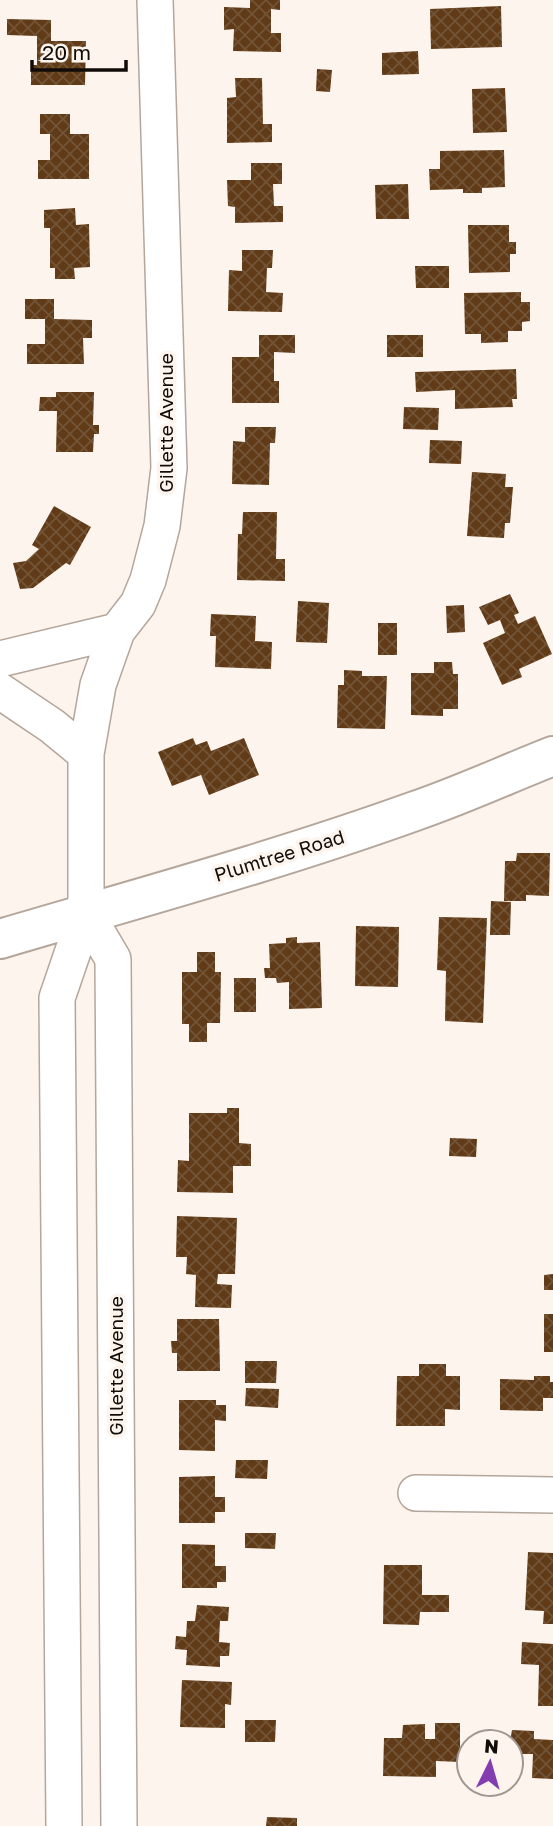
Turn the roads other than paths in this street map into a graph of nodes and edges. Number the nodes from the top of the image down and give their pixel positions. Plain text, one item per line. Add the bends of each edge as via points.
1 (155, 0) edge
2 (117, 631) junction
3 (0, 659) edge
4 (0, 691) edge
5 (86, 754) junction
6 (553, 756) edge
7 (86, 913) junction
8 (0, 939) edge
9 (60, 1421) junction
10 (116, 1423) junction
11 (416, 1493) dead end
12 (553, 1495) edge
13 (64, 1826) edge
14 (119, 1826) edge

1 - 2 street, Gillette Avenue via 169,468 152,567 138,604
2 - 3 street
2 - 5 street, Gillette Avenue via 98,685
4 - 5 street
5 - 7 street, Gillette Avenue
6 - 7 street, Plumtree Road via 366,828
7 - 8 street, Plumtree Road
7 - 9 street, Gillette Avenue via 57,998
7 - 10 street, Gillette Avenue via 113,959
9 - 10 street
9 - 13 street, Gillette Avenue
10 - 14 street, Gillette Avenue
11 - 12 street

